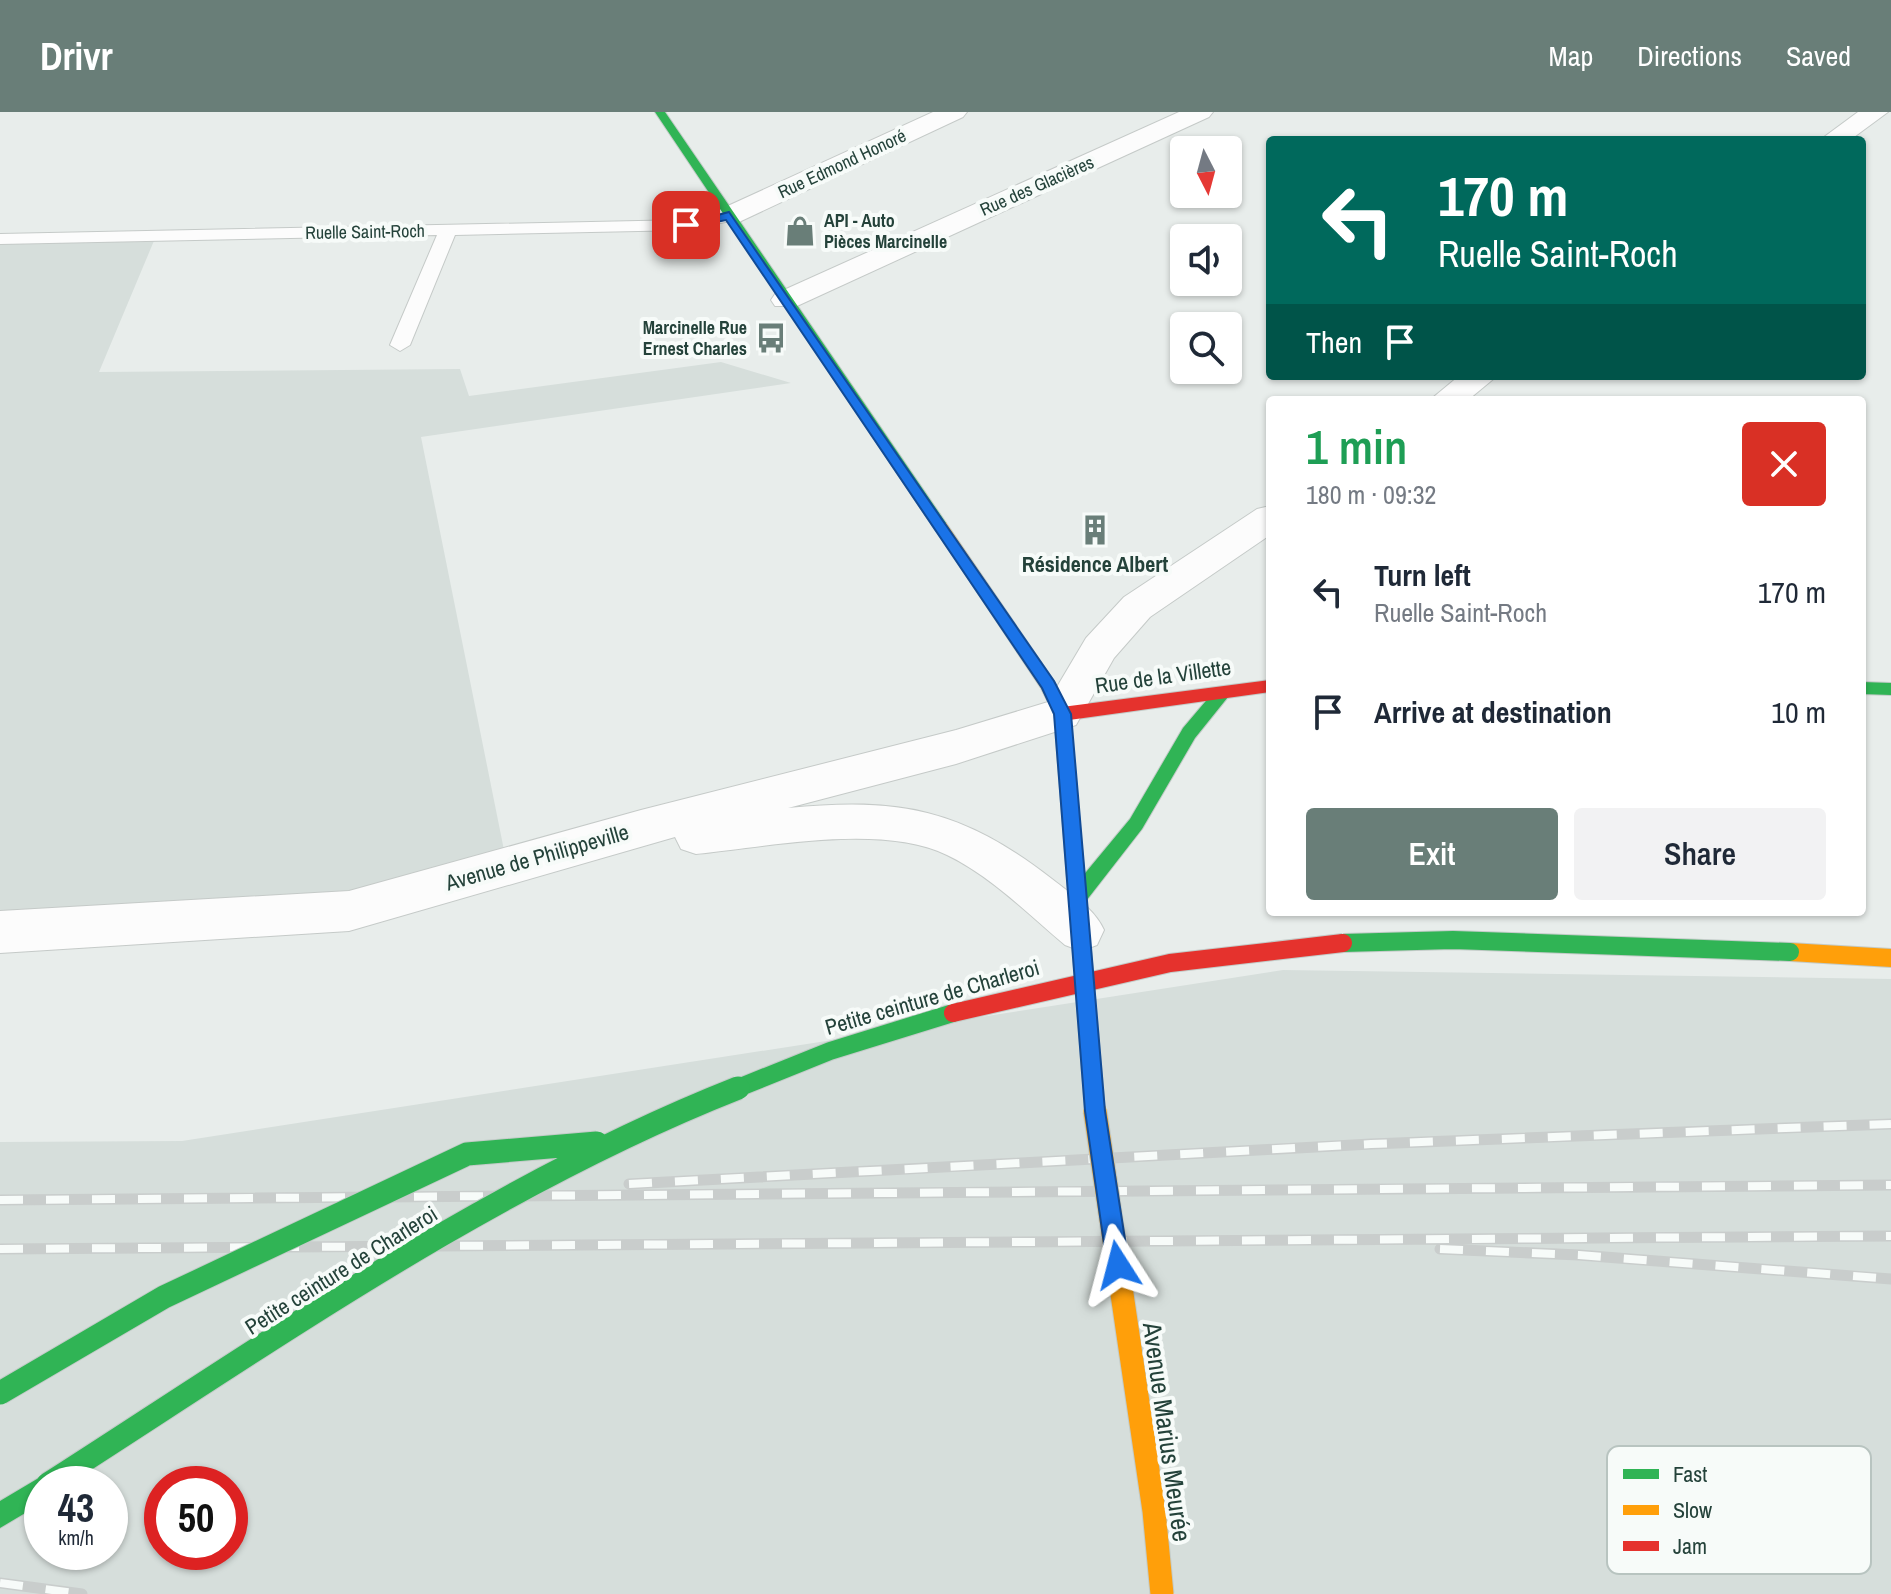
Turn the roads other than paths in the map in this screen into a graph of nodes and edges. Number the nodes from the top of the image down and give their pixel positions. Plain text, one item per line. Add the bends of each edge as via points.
1 (660, 112) edge
2 (954, 112) edge
3 (1200, 112) edge
4 (1875, 112) edge
5 (1839, 136) edge
6 (729, 216) junction
7 (448, 230) junction
8 (0, 239) edge
9 (786, 300) junction
10 (400, 345) dead end
11 (1475, 380) edge
12 (1452, 396) edge
13 (1266, 521) edge
14 (1266, 687) edge
15 (1866, 688) edge
16 (1891, 689) edge
17 (1222, 693) junction
18 (1062, 714) junction
19 (562, 850) junction
20 (1080, 913) junction
21 (0, 932) edge
22 (1891, 958) edge
23 (615, 1141) junction
24 (0, 1393) edge
25 (76, 1466) edge
26 (24, 1500) edge
27 (0, 1516) edge
28 (1162, 1594) edge

1 - 6 main road, Avenue Marius Meurée
2 - 6 street, Rue Edmond Honoré
3 - 9 street, Rue des Glacières
4 - 5 street
6 - 7 lane, Ruelle Saint-Roch via 686,225
6 - 9 main road, Avenue Marius Meurée
7 - 8 lane, Ruelle Saint-Roch
7 - 10 lane
9 - 18 main road, Avenue Marius Meurée via 1048,685
11 - 12 street
13 - 18 street via 1137,607 1100,648
14 - 17 main road, Rue de la Villette
15 - 16 main road
17 - 18 main road, Rue de la Villette
17 - 20 main road via 1189,733
18 - 19 street, Avenue de Philippeville via 956,747
18 - 20 main road, Avenue Marius Meurée
19 - 20 street via 862,822 936,831 963,842
19 - 21 street, Avenue de Philippeville via 349,911
20 - 28 main road, Avenue Marius Meurée, bridge via 1095,1111
22 - 23 main road, Petite ceinture de Charleroi, bridge via 1453,940 1317,944 1170,963 1027,993 869,1035
23 - 24 main road, bridge via 467,1154 164,1297
23 - 25 main road, Petite ceinture de Charleroi, bridge via 452,1228
26 - 27 main road

